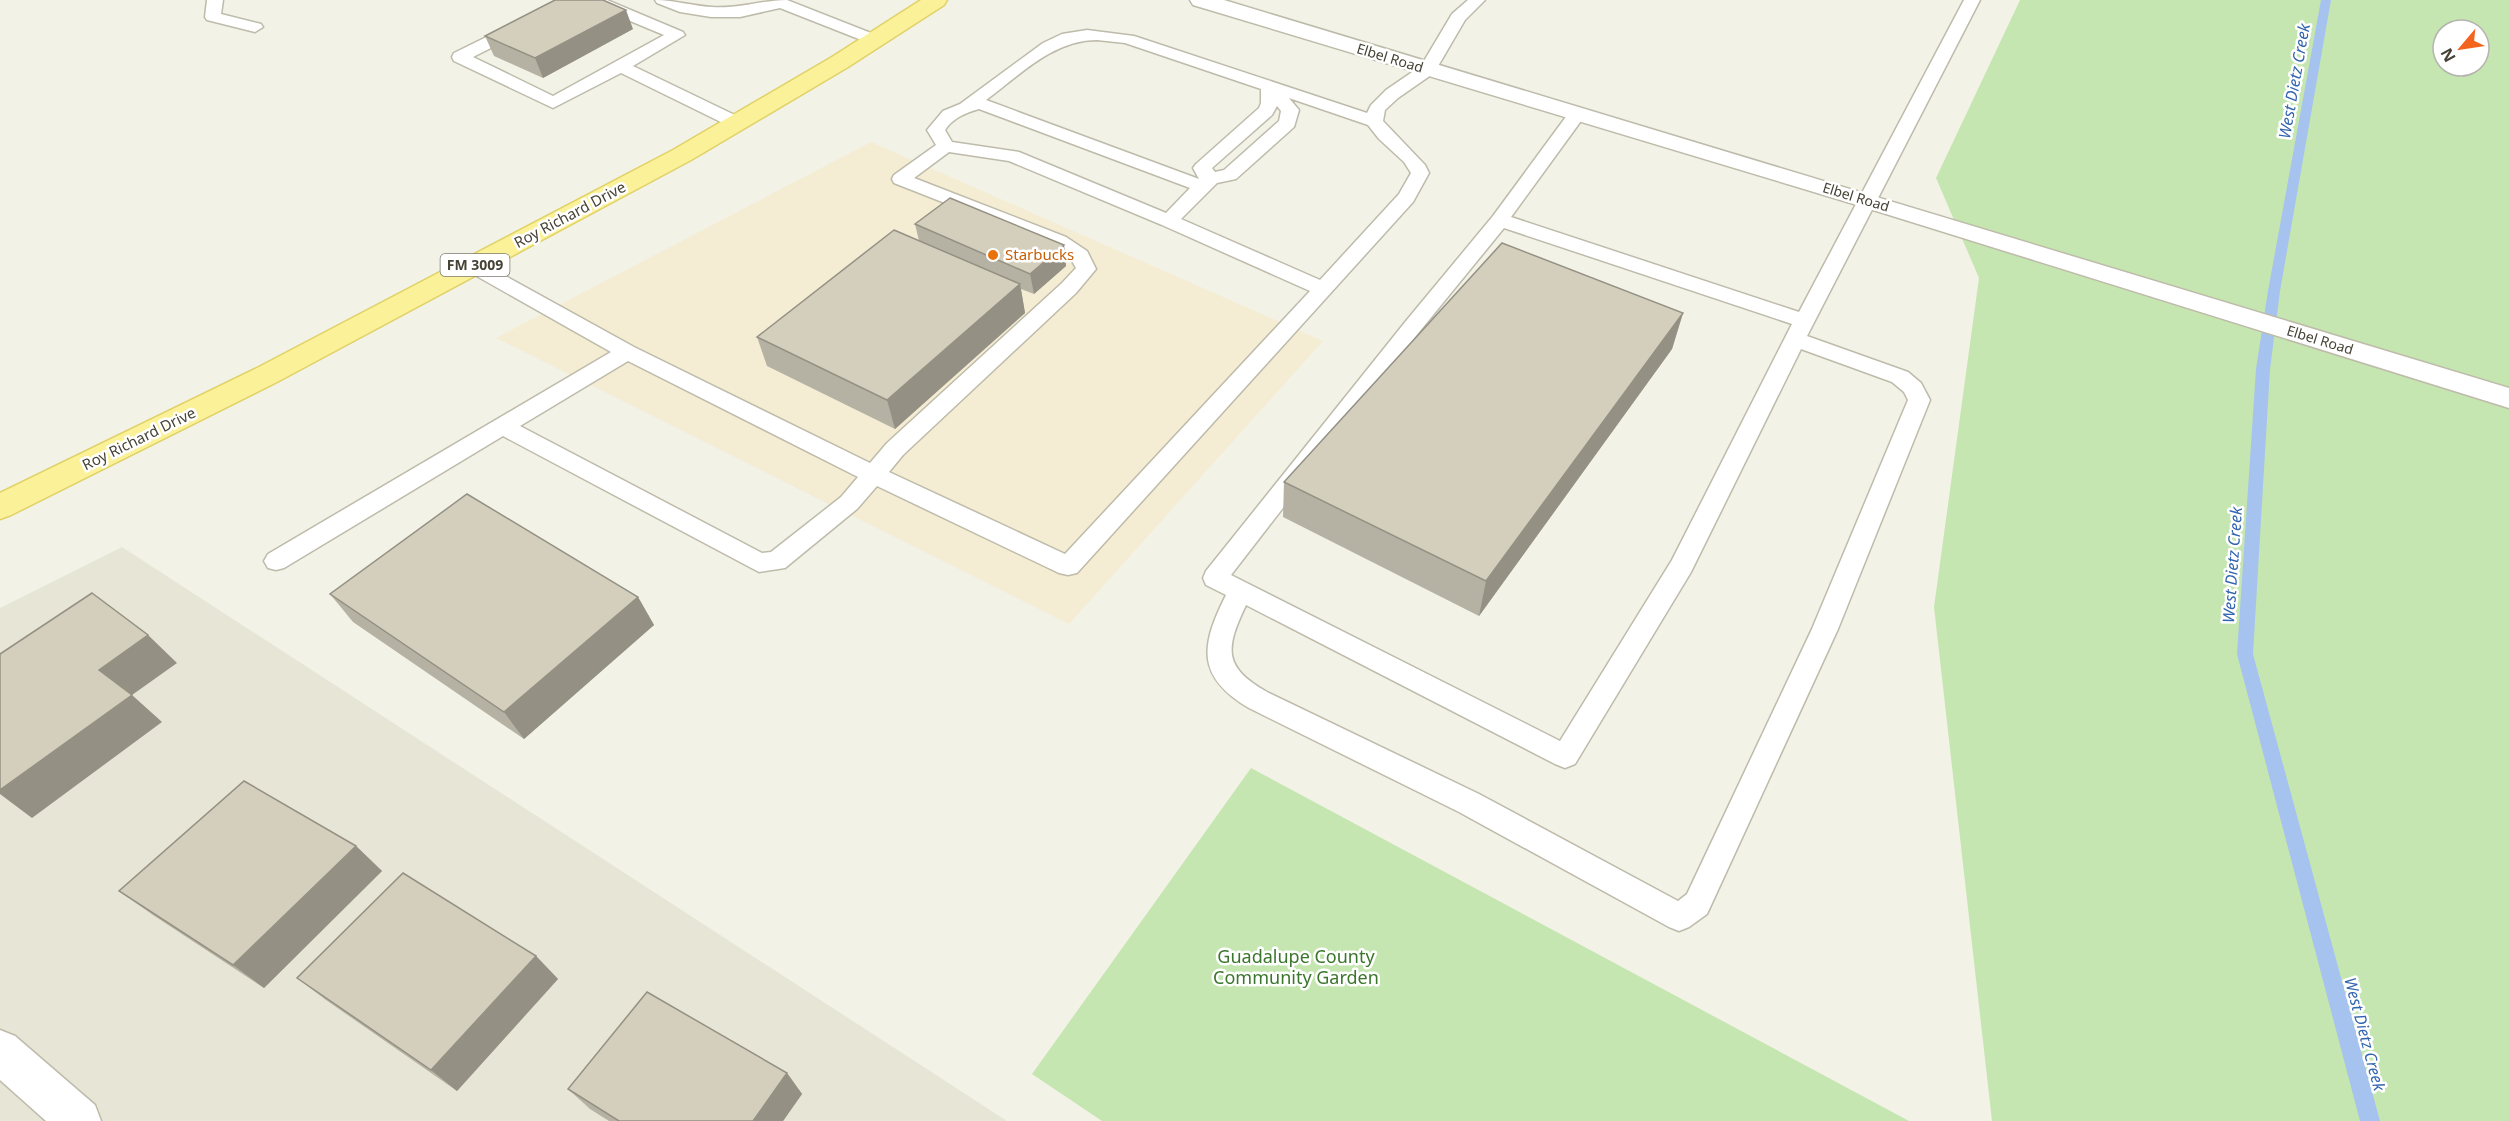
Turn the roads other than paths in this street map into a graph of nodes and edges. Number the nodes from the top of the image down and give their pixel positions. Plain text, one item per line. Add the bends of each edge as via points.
1 (215, 0) edge
2 (574, 0) edge
3 (593, 0) edge
4 (663, 0) edge
5 (936, 0) edge
6 (1202, 0) edge
7 (1477, 0) edge
8 (1972, 0) edge
9 (783, 2) edge
10 (255, 27) dead end
11 (875, 40) junction
12 (620, 66) junction
13 (1428, 69) junction
14 (1269, 87) junction
15 (966, 107) junction
16 (1577, 114) junction
17 (1374, 120) junction
18 (737, 123) junction
19 (946, 146) junction
20 (1207, 182) junction
21 (1866, 200) junction
22 (1500, 220) junction
23 (1169, 221) junction
24 (473, 266) junction
25 (1323, 290) junction
26 (1799, 330) junction
27 (627, 352) junction
28 (2509, 398) edge
29 (502, 426) junction
30 (875, 475) junction
31 (0, 507) edge
32 (276, 561) dead end
33 (1240, 592) junction
34 (0, 1051) edge
35 (79, 1121) edge

1 - 10 lane via 213,17
2 - 12 lane via 460,57 553,103
3 - 12 lane via 677,35
4 - 9 lane via 686,9 711,12 740,12
5 - 11 main road, Roy Richard Drive / FM 3009
6 - 13 street, Elbel Road
7 - 13 lane via 1458,17
8 - 21 lane
9 - 11 lane
11 - 18 main road, Roy Richard Drive / FM 3009
12 - 18 lane
13 - 16 street, Elbel Road
13 - 17 lane via 1377,109
14 - 15 lane via 1128,39 1098,34 1063,38
14 - 17 lane
14 - 20 lane via 1270,104 1266,111 1203,168
14 - 20 lane via 1290,110 1288,123 1230,175
15 - 19 lane via 951,112 940,122 936,130
15 - 20 lane via 980,104
16 - 21 street, Elbel Road
16 - 22 lane
17 - 25 lane via 1380,131 1415,161 1420,173 1406,198
18 - 24 main road, Roy Richard Drive / FM 3009
19 - 23 lane via 1013,156
19 - 30 lane via 901,179 1059,241 1074,249 1086,262 1086,269 895,449
20 - 23 lane
21 - 26 lane
21 - 28 street, Elbel Road
22 - 26 lane
22 - 33 lane via 1215,579
23 - 25 lane
24 - 27 lane
24 - 31 main road, Roy Richard Drive / FM 3009 via 258,380
25 - 30 lane via 1068,566
26 - 33 lane via 1682,565 1565,756
26 - 33 lane via 1900,376 1913,388 1918,400 1820,639 1697,904 1679,918 1469,803 1234,686 1220,664 1222,629
27 - 29 lane
27 - 30 lane
29 - 30 lane via 759,563 777,561 849,503
29 - 32 lane
34 - 35 street

